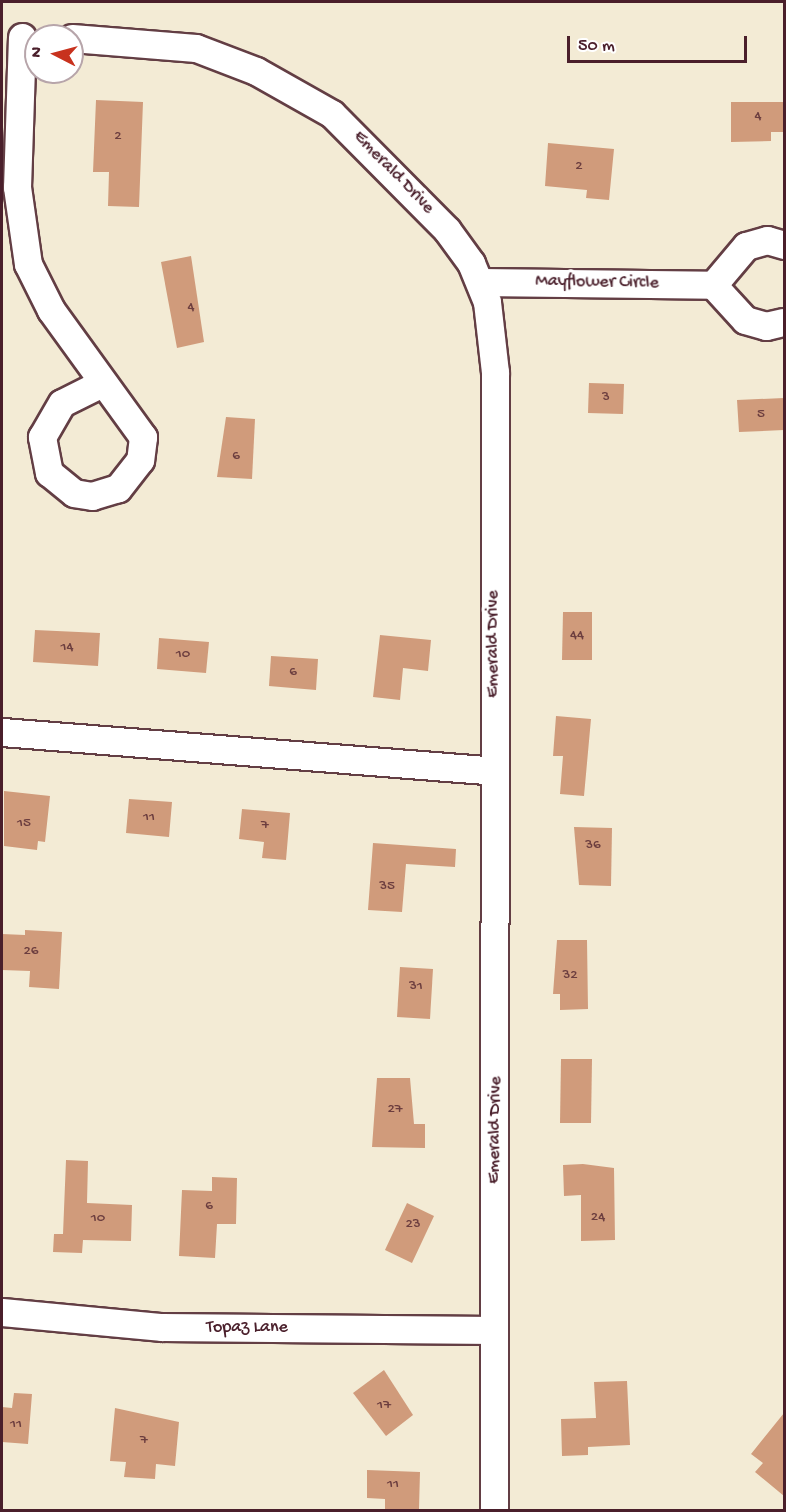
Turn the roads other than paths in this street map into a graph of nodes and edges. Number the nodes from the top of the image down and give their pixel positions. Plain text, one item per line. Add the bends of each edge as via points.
1 (20, 37) edge
2 (84, 39) edge
3 (784, 245) edge
4 (480, 282) junction
5 (713, 285) junction
6 (784, 322) edge
7 (102, 383) dead end
8 (2, 732) edge
9 (493, 771) junction
10 (2, 1312) edge
11 (494, 1330) junction
12 (494, 1510) edge

1 - 7 street via 17,173 24,248 41,294
2 - 4 street, Emerald Drive via 196,48 308,98 357,134 418,197
3 - 5 street via 767,240 746,246
4 - 5 street, Mayflower Circle
4 - 9 street, Emerald Drive via 495,372
5 - 6 street via 745,320 766,326
8 - 9 street
9 - 11 street, Emerald Drive
10 - 11 street, Topaz Lane via 162,1327
11 - 12 street, Emerald Drive

